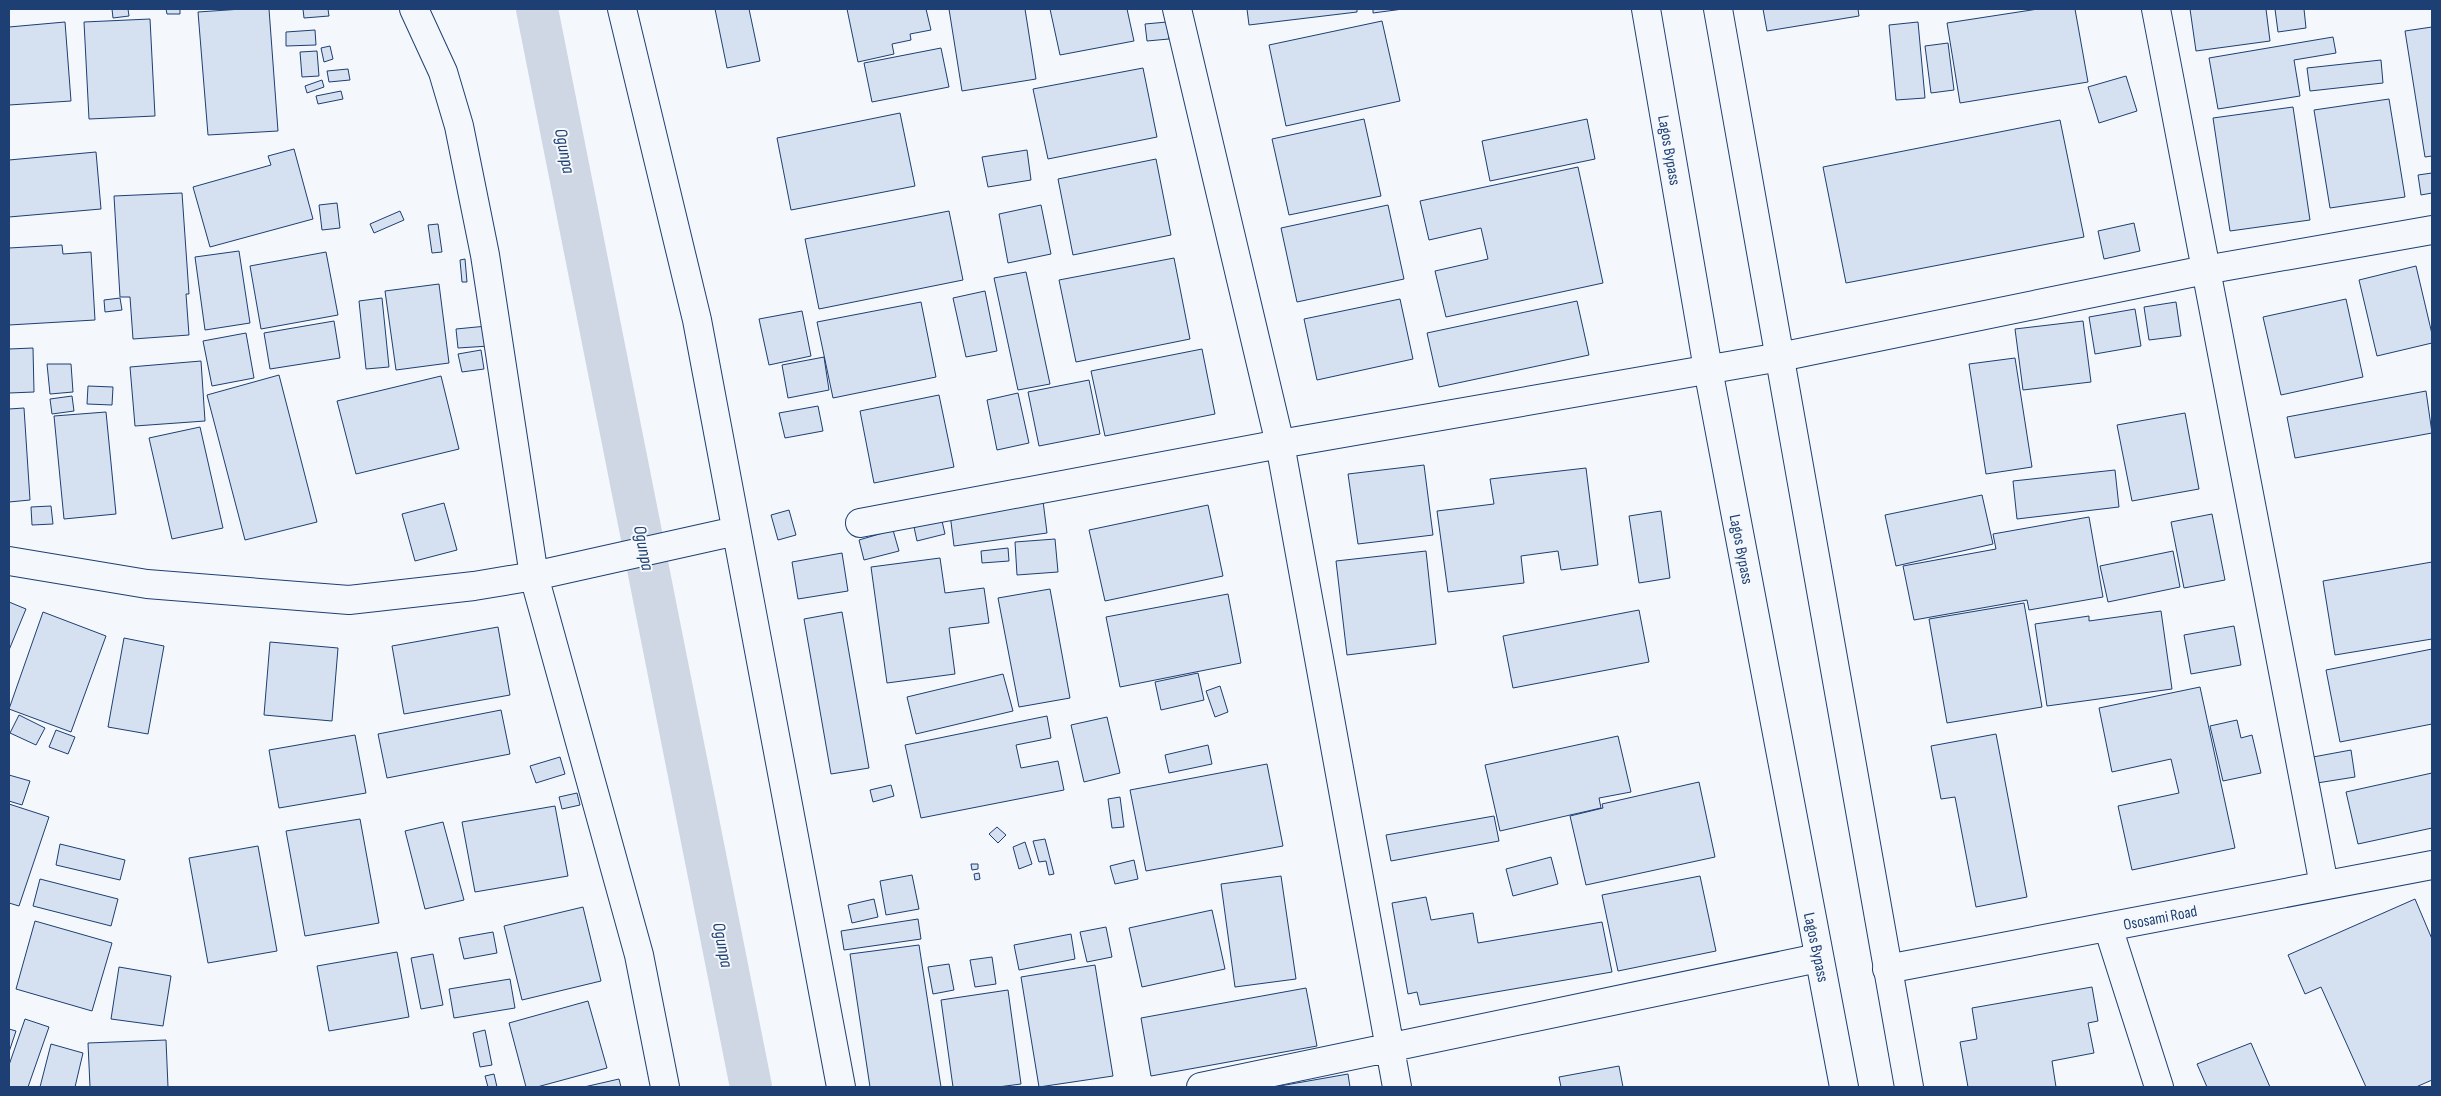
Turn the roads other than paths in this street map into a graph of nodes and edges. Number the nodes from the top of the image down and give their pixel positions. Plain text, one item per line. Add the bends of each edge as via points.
1 (414, 9) edge
2 (622, 9) edge
3 (1177, 9) edge
4 (1646, 9) edge
5 (1718, 9) edge
6 (2156, 9) edge
7 (2432, 230) edge
8 (2205, 270) junction
9 (1780, 357) junction
10 (1708, 369) junction
11 (1280, 444) junction
12 (860, 523) dead end
13 (736, 531) junction
14 (9, 561) edge
15 (538, 576) junction
16 (2432, 865) edge
17 (2324, 885) junction
18 (2108, 927) junction
19 (1818, 958) junction
20 (1887, 970) junction
21 (1391, 1048) junction
22 (665, 1087) edge
23 (841, 1087) edge
24 (1201, 1087) edge
25 (1397, 1087) edge
26 (1844, 1087) edge
27 (1909, 1087) edge
28 (2159, 1087) edge

1 - 15 street via 444,72 459,126 485,255
2 - 13 street via 697,320
3 - 11 street
4 - 10 street, Lagos Bypass
5 - 9 street
6 - 8 street
7 - 8 street
8 - 9 street
8 - 17 street
9 - 10 street
9 - 20 street
10 - 11 street
10 - 19 street, Lagos Bypass
11 - 12 street
11 - 21 street
13 - 15 street
13 - 23 street
14 - 15 street via 147,584 349,600
15 - 22 street via 639,956
16 - 17 street, Ososami Road
17 - 18 street, Ososami Road
18 - 20 street, Ososami Road
18 - 28 street
19 - 21 street
19 - 26 street, Lagos Bypass
20 - 27 street
21 - 24 street
21 - 25 street

